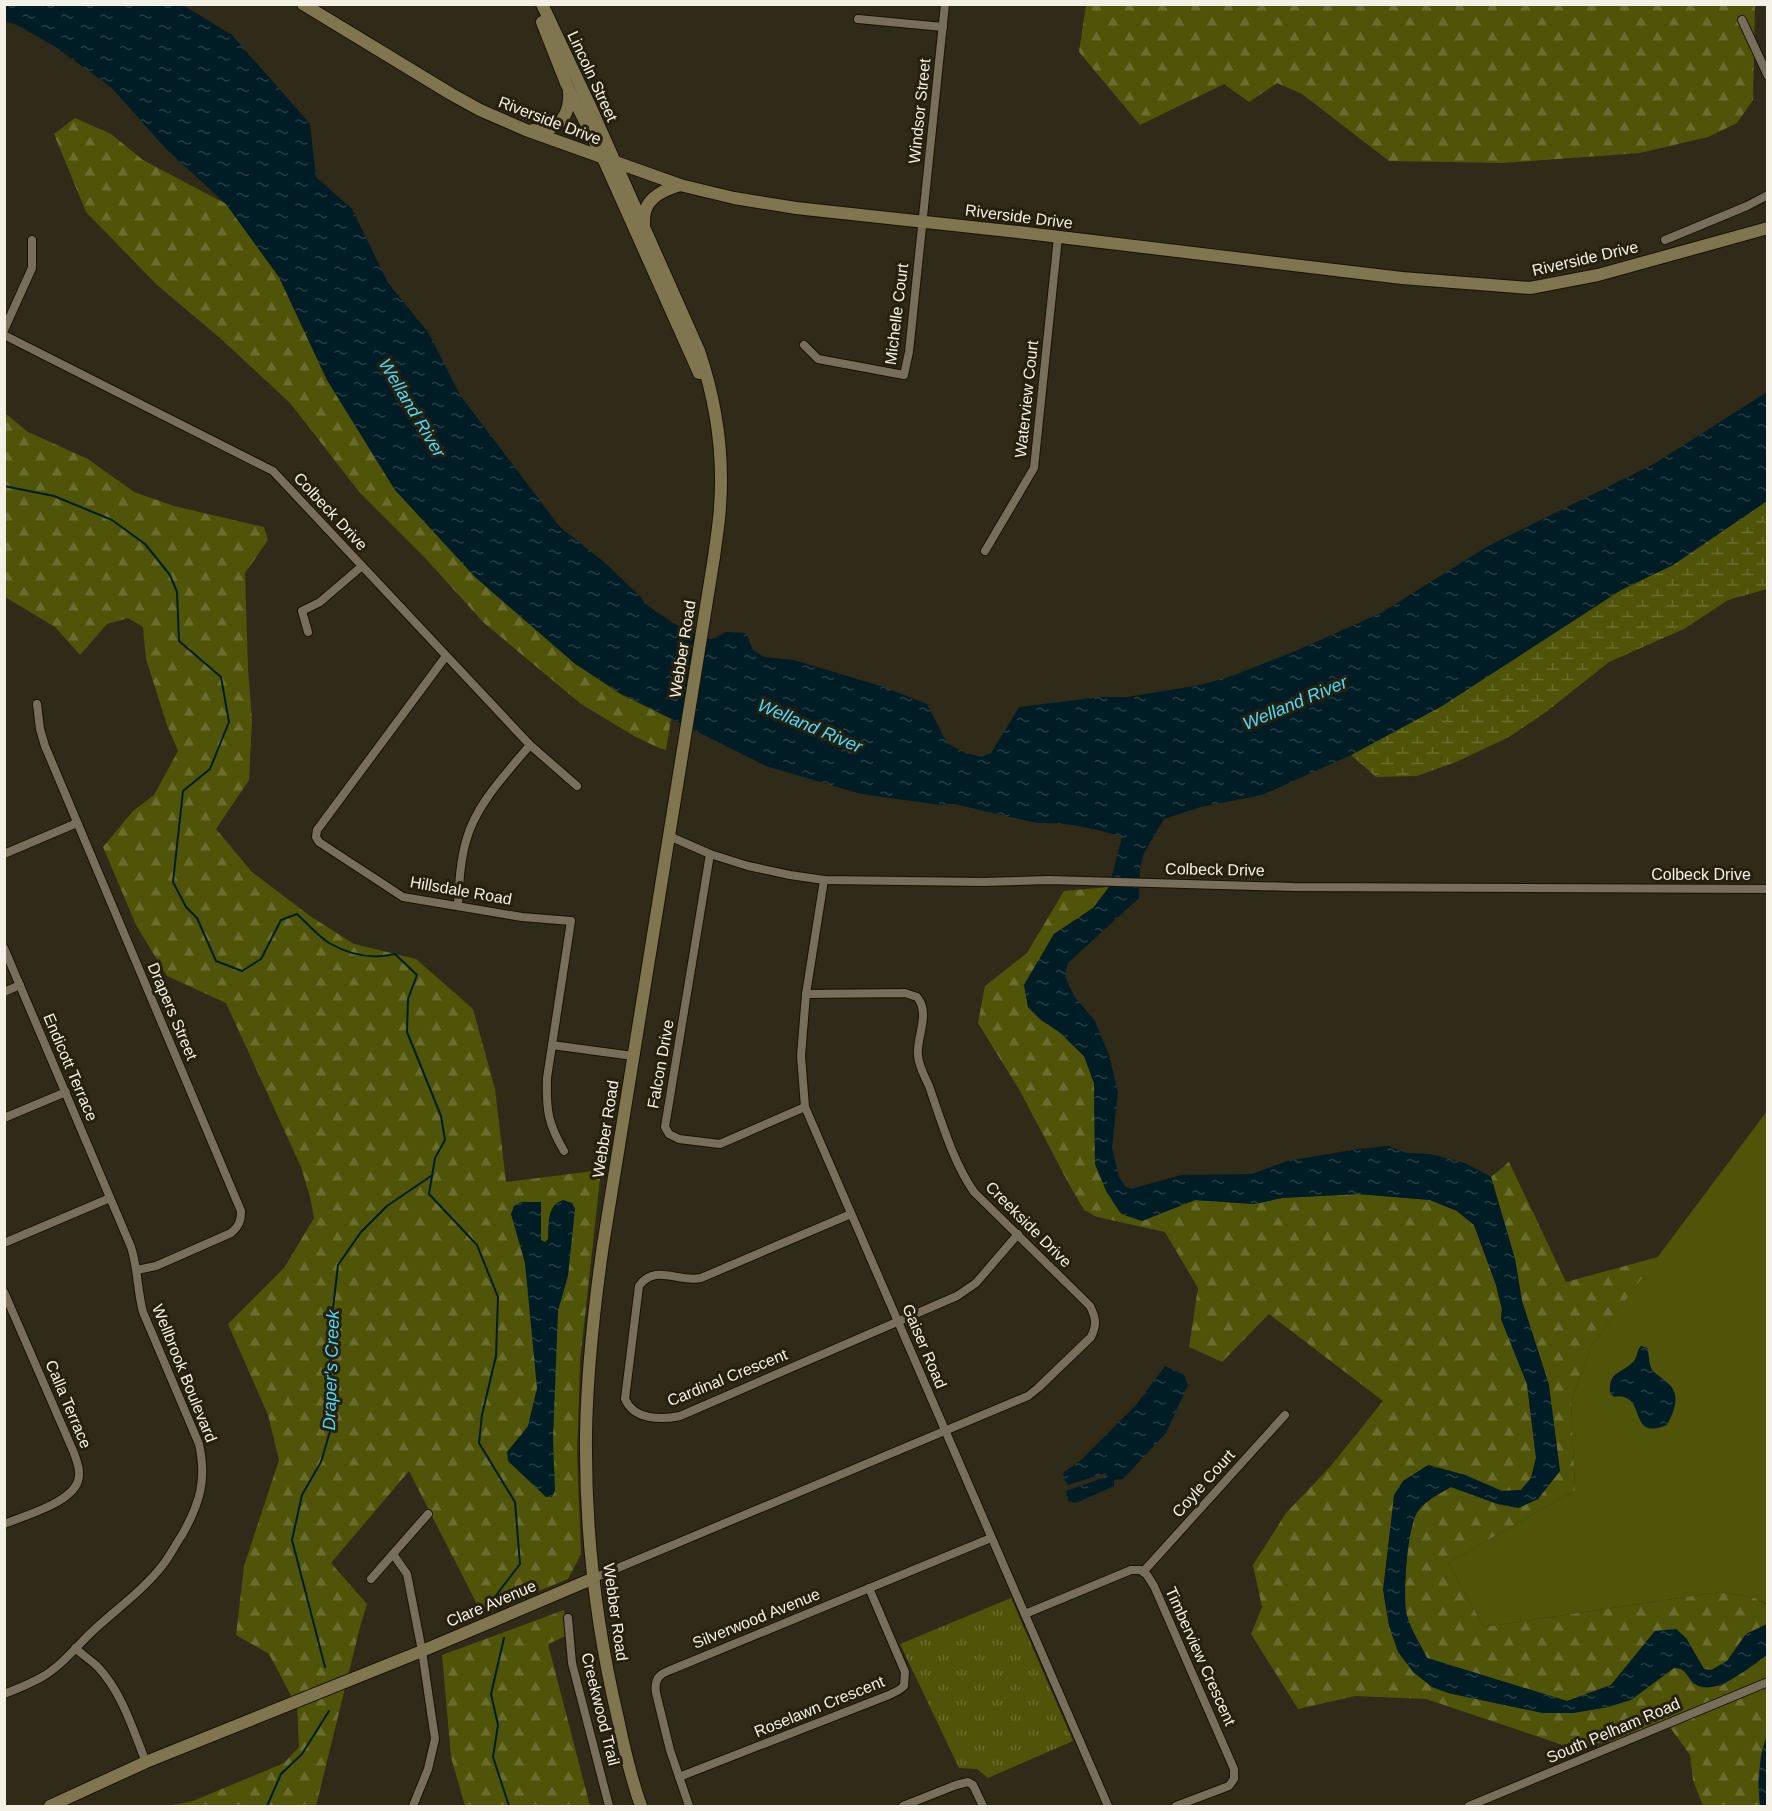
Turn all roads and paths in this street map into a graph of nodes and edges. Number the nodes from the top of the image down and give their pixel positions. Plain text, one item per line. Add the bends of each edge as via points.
1 (303, 4) edge
2 (535, 4) edge
3 (542, 4) edge
4 (945, 4) edge
5 (858, 19) dead end
6 (1742, 20) dead end
7 (943, 27) junction
8 (1766, 71) edge
9 (566, 83) junction
10 (526, 130) junction
11 (609, 159) junction
12 (680, 185) junction
13 (1767, 195) edge
14 (922, 221) junction
15 (1767, 228) edge
16 (645, 229) junction
17 (1058, 237) junction
18 (32, 240) dead end
19 (1665, 240) dead end
20 (4, 330) edge
21 (4, 335) edge
22 (804, 345) dead end
23 (720, 456) junction
24 (985, 551) dead end
25 (362, 566) junction
26 (308, 632) dead end
27 (447, 656) junction
28 (37, 704) dead end
29 (530, 745) junction
30 (577, 786) dead end
31 (77, 824) junction
32 (669, 836) junction
33 (4, 854) edge
34 (710, 854) junction
35 (824, 880) junction
36 (1767, 889) edge
37 (458, 906) junction
38 (4, 948) edge
39 (20, 985) junction
40 (4, 992) edge
41 (806, 994) junction
42 (552, 1045) junction
43 (633, 1056) junction
44 (66, 1092) junction
45 (805, 1107) junction
46 (4, 1118) edge
47 (564, 1151) dead end
48 (110, 1198) junction
49 (851, 1214) junction
50 (1018, 1234) junction
51 (4, 1243) edge
52 (137, 1270) junction
53 (4, 1292) edge
54 (897, 1321) junction
55 (1285, 1415) dead end
56 (945, 1430) junction
57 (428, 1514) dead end
58 (4, 1524) edge
59 (992, 1538) junction
60 (393, 1554) junction
61 (1143, 1572) junction
62 (594, 1578) junction
63 (371, 1579) dead end
64 (869, 1588) junction
65 (1025, 1614) junction
66 (568, 1618) dead end
67 (75, 1648) junction
68 (422, 1651) junction
69 (1767, 1682) edge
70 (4, 1694) edge
71 (146, 1762) junction
72 (679, 1777) junction
73 (50, 1806) edge
74 (413, 1806) edge
75 (609, 1806) edge
76 (641, 1806) edge
77 (689, 1806) edge
78 (903, 1806) edge
79 (983, 1806) edge
80 (1108, 1806) edge
81 (1176, 1806) edge
82 (1469, 1806) edge

1 - 10 main road, Riverside Drive via 451,94
2 - 9 main road, Lincoln Street
3 - 11 main road, Lincoln Street via 591,108
4 - 7 street, Windsor Street
5 - 7 street
6 - 8 street
7 - 14 street, Windsor Street
9 - 10 main road via 570,100 561,122 547,130
9 - 11 main road, Lincoln Street
10 - 11 main road, Riverside Drive
11 - 12 main road, Riverside Drive
11 - 16 main road, Webber Road
11 - 23 main road, Webber Road via 694,362
12 - 14 main road, Riverside Drive via 796,208
12 - 16 main road via 651,200 644,214
13 - 19 street
14 - 17 main road, Riverside Drive
14 - 22 street, Michelle Court via 904,375 818,359
15 - 17 main road, Riverside Drive via 1598,275 1530,288 1402,278
16 - 23 main road, Webber Road via 699,351 714,406
17 - 24 street, Waterview Court via 1034,468
18 - 20 street via 32,268
21 - 25 street, Colbeck Drive via 273,471
23 - 32 main road, Webber Road via 720,507
25 - 26 street via 320,602 302,611
25 - 27 street, Colbeck Drive
27 - 29 street, Colbeck Drive
27 - 37 street, Hillsdale Road via 322,822 316,837 335,854 403,897
28 - 31 street, Drapers Street via 45,746
29 - 30 street, Colbeck Drive
29 - 37 street via 475,819 460,870
31 - 33 street
31 - 52 street, Drapers Street via 240,1211 241,1220 231,1233 156,1266
32 - 34 street, Colbeck Drive
32 - 43 main road, Webber Road
34 - 35 street, Colbeck Drive via 748,866
34 - 45 street, Falcon Drive via 665,1127 679,1139 720,1144
35 - 36 street, Colbeck Drive
35 - 41 street, Gaiser Road
37 - 42 street, Hillsdale Road via 571,921
38 - 39 street, Endicott Terrace
39 - 40 street
39 - 44 street, Endicott Terrace
41 - 45 street, Gaiser Road via 801,1056
41 - 50 street, Creekside Drive via 905,993 917,997 922,1007 918,1056 957,1160 974,1192
42 - 43 street
42 - 47 street, Hillsdale Road via 548,1110 553,1132
43 - 62 main road, Webber Road via 591,1340 586,1434
44 - 46 street
44 - 48 street, Endicott Terrace
45 - 49 street, Gaiser Road
48 - 51 street
48 - 52 street, Wellbrook Boulevard
49 - 54 street, Gaiser Road
49 - 54 street, Cardinal Crescent via 701,1278 652,1274 644,1279 639,1286 625,1399 628,1407 660,1419 680,1416
50 - 54 street via 968,1290
50 - 56 street, Creekside Drive via 1090,1306 1095,1329 1028,1396
52 - 67 street, Wellbrook Boulevard via 143,1312 199,1444 201,1492 191,1520 162,1565
53 - 58 street, Calla Terrace via 74,1453 79,1473 77,1485 63,1499
54 - 56 street, Gaiser Road
55 - 61 street, Coyle Court
56 - 59 street, Gaiser Road
56 - 62 street, Clare Avenue
57 - 60 street
59 - 64 street, Silverwood Avenue
59 - 65 street, Gaiser Road
60 - 63 street
60 - 68 street via 407,1574
61 - 65 street via 1131,1570
61 - 81 street, Timberview Crescent via 1154,1586 1234,1769 1234,1779 1228,1786
62 - 68 main road, Clare Avenue
62 - 76 main road, Webber Road via 612,1695
64 - 72 street, Silverwood Avenue via 658,1677 656,1694
64 - 72 street, Roselawn Crescent via 905,1672 904,1686
65 - 80 street, Gaiser Road
66 - 75 street, Creekwood Trail via 572,1664
67 - 70 street, Wellbrook Boulevard via 43,1677
67 - 71 street via 97,1666 114,1689
68 - 71 main road, Clare Avenue
68 - 74 street via 435,1739
69 - 82 street, South Pelham Road
71 - 73 main road, Clare Avenue
72 - 77 street, Silverwood Avenue
78 - 79 street via 968,1782

